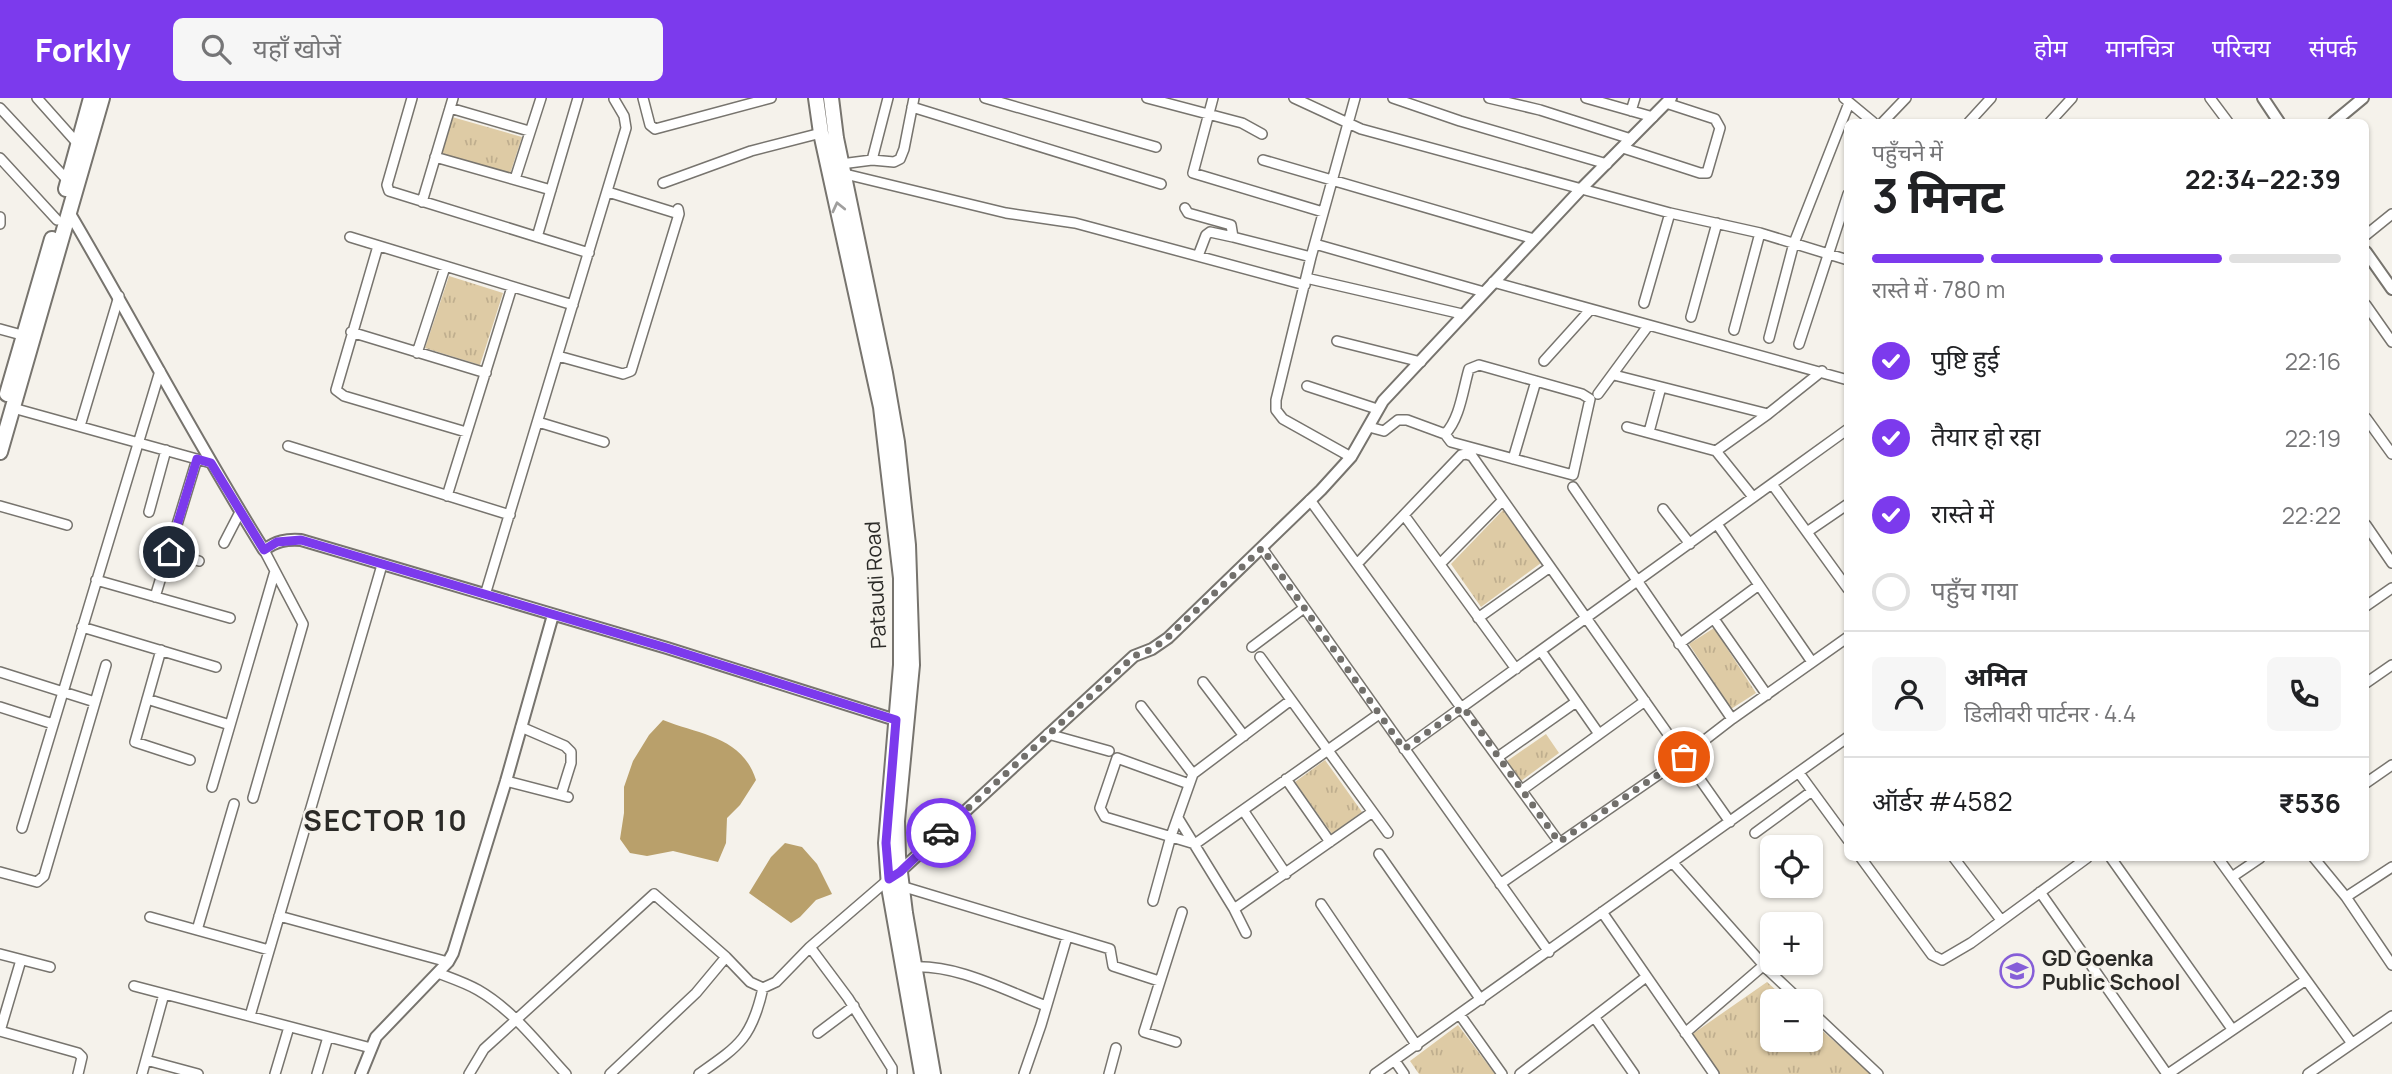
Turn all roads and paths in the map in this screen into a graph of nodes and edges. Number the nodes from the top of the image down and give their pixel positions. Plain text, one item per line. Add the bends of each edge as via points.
1 (37, 98) edge
2 (92, 98) edge
3 (102, 98) edge
4 (412, 98) edge
5 (541, 98) edge
6 (578, 98) edge
7 (643, 98) edge
8 (771, 98) edge
9 (816, 98) edge
10 (831, 98) edge
11 (888, 98) edge
12 (985, 98) edge
13 (1147, 98) edge
14 (1213, 98) edge
15 (1294, 98) edge
16 (1355, 98) edge
17 (1393, 98) edge
18 (1489, 98) edge
19 (1586, 98) edge
20 (1635, 98) edge
21 (1906, 98) edge
22 (1991, 98) edge
23 (2072, 98) edge
24 (2210, 98) edge
25 (2263, 98) edge
26 (2363, 98) edge
27 (614, 99) edge
28 (1668, 100) edge
29 (1846, 100) edge
30 (451, 103) edge
31 (913, 103) edge
32 (0, 108) edge
33 (1631, 111) junction
34 (1207, 115) junction
35 (1653, 117) junction
36 (1868, 119) edge
37 (1886, 119) edge
38 (1972, 119) edge
39 (2053, 119) edge
40 (2226, 119) edge
41 (2277, 119) edge
42 (2338, 119) edge
43 (1348, 122) junction
44 (528, 131) junction
45 (821, 133) junction
46 (1262, 134) dead end
47 (1631, 139) junction
48 (78, 144) junction
49 (1156, 148) dead end
50 (1623, 148) junction
51 (435, 157) junction
52 (0, 158) edge
53 (872, 160) junction
54 (1263, 160) dead end
55 (1607, 163) junction
56 (843, 169) junction
57 (515, 179) junction
58 (1332, 181) junction
59 (663, 183) dead end
60 (72, 184) junction
61 (1161, 184) dead end
62 (1582, 188) junction
63 (551, 190) junction
64 (608, 192) junction
65 (422, 202) junction
66 (1844, 206) edge
67 (1185, 208) dead end
68 (1323, 212) junction
69 (1670, 212) junction
70 (2392, 214) edge
71 (63, 216) junction
72 (0, 217) edge
73 (1717, 223) junction
74 (0, 224) edge
75 (1760, 233) junction
76 (2369, 233) edge
77 (350, 237) dead end
78 (537, 237) junction
79 (1233, 237) junction
80 (1534, 239) junction
81 (1794, 243) junction
82 (1315, 244) junction
83 (378, 246) junction
84 (589, 253) junction
85 (1828, 253) junction
86 (1198, 256) junction
87 (2369, 256) edge
88 (1311, 257) junction
89 (1844, 259) edge
90 (445, 267) junction
91 (1306, 281) junction
92 (1493, 282) junction
93 (512, 287) junction
94 (2392, 289) edge
95 (1484, 292) junction
96 (119, 296) junction
97 (1644, 303) dead end
98 (573, 305) junction
99 (1590, 310) junction
100 (2369, 313) edge
101 (1462, 314) junction
102 (1691, 317) dead end
103 (1648, 326) junction
104 (0, 329) edge
105 (1734, 330) dead end
106 (351, 332) junction
107 (29, 337) junction
108 (1769, 338) dead end
109 (1337, 341) dead end
110 (2392, 342) edge
111 (1798, 344) dead end
112 (417, 353) junction
113 (558, 356) junction
114 (877, 361) junction
115 (1545, 361) dead end
116 (1420, 362) junction
117 (160, 371) junction
118 (1822, 371) junction
119 (486, 373) junction
120 (1614, 374) junction
121 (1844, 379) edge
122 (1536, 381) junction
123 (1307, 386) dead end
124 (1661, 387) junction
125 (1598, 394) dead end
126 (13, 408) junction
127 (1377, 409) junction
128 (1768, 414) junction
129 (0, 419) edge
130 (538, 422) junction
131 (2369, 422) edge
132 (80, 426) junction
133 (1627, 426) dead end
134 (1369, 427) junction
135 (466, 432) junction
136 (1649, 432) junction
137 (1844, 432) edge
138 (1445, 433) junction
139 (604, 442) dead end
140 (139, 443) junction
141 (288, 446) dead end
142 (166, 450) junction
143 (1716, 451) junction
144 (0, 452) edge
145 (2392, 454) edge
146 (1351, 457) junction
147 (197, 459) junction
148 (1513, 459) junction
149 (211, 463) junction
150 (1772, 484) junction
151 (1573, 487) dead end
152 (447, 496) junction
153 (1753, 497) junction
154 (1311, 500) junction
155 (1503, 500) junction
156 (0, 506) edge
157 (1844, 507) edge
158 (1663, 509) dead end
159 (149, 512) dead end
160 (240, 512) junction
161 (510, 515) junction
162 (1404, 515) junction
163 (1717, 524) junction
164 (67, 525) dead end
165 (1807, 532) junction
166 (2369, 533) edge
167 (224, 543) dead end
168 (1690, 544) junction
169 (1262, 548) junction
170 (264, 550) junction
171 (169, 552) junction
172 (199, 561) dead end
173 (2392, 563) edge
174 (1357, 564) junction
175 (1440, 564) junction
176 (382, 565) junction
177 (1550, 567) junction
178 (275, 571) junction
179 (96, 580) junction
180 (1637, 582) junction
181 (1844, 583) edge
182 (1759, 585) junction
183 (2392, 588) edge
184 (485, 595) junction
185 (155, 597) junction
186 (2369, 604) edge
187 (1304, 608) junction
188 (553, 615) junction
189 (230, 618) dead end
190 (1478, 618) junction
191 (1587, 618) junction
192 (1714, 619) junction
193 (82, 627) junction
194 (1844, 640) edge
195 (1679, 644) junction
196 (1252, 647) dead end
197 (160, 650) junction
198 (1541, 651) junction
199 (1259, 657) dead end
200 (1812, 662) junction
201 (2392, 665) edge
202 (106, 666) dead end
203 (216, 667) dead end
204 (1516, 669) junction
205 (0, 672) edge
206 (2369, 681) edge
207 (1203, 682) dead end
208 (62, 692) junction
209 (1766, 695) junction
210 (146, 699) junction
211 (1291, 700) junction
212 (1644, 701) junction
213 (95, 702) junction
214 (1576, 702) junction
215 (1141, 706) dead end
216 (0, 707) edge
217 (1463, 707) junction
218 (1379, 714) junction
219 (1732, 719) junction
220 (901, 721) junction
221 (53, 724) junction
222 (230, 725) junction
223 (521, 727) junction
224 (1048, 734) junction
225 (1599, 734) junction
226 (1244, 736) junction
227 (1844, 740) edge
228 (1404, 749) junction
229 (1327, 750) junction
230 (1109, 751) dead end
231 (1686, 755) junction
232 (1498, 757) junction
233 (190, 760) dead end
234 (2392, 765) edge
235 (1799, 773) junction
236 (1193, 774) junction
237 (1286, 779) junction
238 (506, 781) junction
239 (2369, 781) edge
240 (1189, 784) junction
241 (212, 787) dead end
242 (1522, 790) junction
243 (1812, 791) junction
244 (253, 798) dead end
245 (234, 804) dead end
246 (1243, 810) junction
247 (1371, 813) junction
248 (1178, 818) junction
249 (1730, 822) junction
250 (22, 828) dead end
251 (1388, 834) dead end
252 (1755, 834) dead end
253 (1844, 835) edge
254 (1171, 836) junction
255 (1330, 842) junction
256 (1559, 842) junction
257 (1195, 844) junction
258 (1379, 854) dead end
259 (1863, 861) edge
260 (1957, 861) edge
261 (2083, 861) edge
262 (2113, 861) edge
263 (2220, 861) edge
264 (2256, 861) edge
265 (2316, 861) edge
266 (1673, 863) junction
267 (2392, 867) edge
268 (0, 872) edge
269 (1286, 874) junction
270 (2232, 877) junction
271 (897, 879) junction
272 (1500, 884) junction
273 (2040, 892) junction
274 (2346, 897) junction
275 (1153, 901) dead end
276 (1321, 904) dead end
277 (1234, 909) junction
278 (1182, 912) dead end
279 (1602, 912) junction
280 (279, 916) junction
281 (150, 917) dead end
282 (2001, 920) junction
283 (197, 930) junction
284 (1246, 933) dead end
285 (1067, 937) junction
286 (810, 947) junction
287 (269, 950) junction
288 (1549, 952) junction
289 (0, 954) edge
290 (726, 957) junction
291 (21, 960) junction
292 (1760, 961) edge
293 (448, 962) junction
294 (2392, 965) edge
295 (50, 967) dead end
296 (909, 967) junction
297 (1760, 968) edge
298 (438, 973) junction
299 (1774, 975) edge
300 (1646, 977) junction
301 (2306, 980) junction
302 (1159, 981) junction
303 (134, 986) dead end
304 (763, 988) junction
305 (1789, 989) edge
306 (164, 994) junction
307 (1481, 1000) junction
308 (854, 1006) junction
309 (1046, 1006) junction
310 (1460, 1015) junction
311 (250, 1016) junction
312 (2392, 1016) edge
313 (1595, 1018) junction
314 (516, 1020) junction
315 (1823, 1022) edge
316 (289, 1027) junction
317 (2232, 1029) junction
318 (0, 1031) edge
319 (818, 1033) dead end
320 (1685, 1033) junction
321 (328, 1037) junction
322 (1176, 1042) dead end
323 (2351, 1042) junction
324 (1417, 1046) junction
325 (371, 1048) junction
326 (1116, 1048) dead end
327 (146, 1060) junction
328 (1395, 1061) junction
329 (712, 1070) edge
330 (1631, 1070) edge
331 (78, 1074) edge
332 (142, 1074) edge
333 (198, 1074) edge
334 (275, 1074) edge
335 (317, 1074) edge
336 (361, 1074) edge
337 (469, 1074) edge
338 (566, 1074) edge
339 (610, 1074) edge
340 (699, 1074) edge
341 (892, 1074) edge
342 (922, 1074) edge
343 (933, 1074) edge
344 (1024, 1074) edge
345 (1109, 1074) edge
346 (1375, 1074) edge
347 (1404, 1074) edge
348 (1502, 1074) edge
349 (1520, 1074) edge
350 (1619, 1074) edge
351 (1714, 1074) edge
352 (1878, 1074) edge
353 (2167, 1074) edge
354 (2308, 1074) edge

1 - 48 street
2 - 48 main road
3 - 60 main road
4 - 65 street via 387,188
5 - 44 street
6 - 63 street
7 - 8 street via 654,128
9 - 45 main road
10 - 56 main road
11 - 53 street
12 - 49 street
13 - 34 street
14 - 34 street
15 - 43 street
16 - 43 street
17 - 55 street
18 - 47 street
19 - 33 street
20 - 33 street
21 - 37 street
22 - 38 street
23 - 39 street
24 - 40 street
25 - 41 street
26 - 42 street
27 - 64 street via 626,128
28 - 35 street
28 - 50 street via 1719,123 1707,173
29 - 36 street
29 - 81 street
30 - 44 street
30 - 51 street
31 - 53 street via 900,159
31 - 61 street
32 - 60 street
33 - 35 street
34 - 46 street
34 - 68 street via 1193,173
35 - 47 street
43 - 58 street
43 - 62 street
44 - 57 street
45 - 59 street via 751,151
114 -> 45 main road
47 - 50 street
48 - 60 main road
50 - 55 street
51 - 57 street
51 - 65 street
52 - 71 street
53 - 56 street
54 - 58 street
55 - 62 street
56 - 86 street via 1006,213 1075,223
56 - 114 main road
57 - 63 street
58 - 68 street
58 - 80 street
60 - 71 main road
62 - 69 street
62 - 80 street
63 - 78 street
64 - 84 street
64 - 113 street via 679,212 631,371 623,374
65 - 78 street
66 - 85 street
67 - 79 street via 1188,213 1232,225
68 - 82 street
69 - 73 street
69 - 97 street
70 - 76 street
71 - 96 street
71 - 107 main road
72 - 74 street
73 - 75 street
73 - 102 street
75 - 81 street
75 - 105 street
77 - 83 street
78 - 84 street
79 - 86 street via 1210,232
79 - 88 street
80 - 92 street
81 - 85 street
81 - 108 street
82 - 88 street
82 - 95 street
83 - 90 street
83 - 106 street
84 - 98 street
85 - 89 street
85 - 111 street
86 - 91 street
87 - 94 street
88 - 91 street
90 - 93 street
90 - 112 street
91 - 101 street
91 - 146 street via 1276,410 1283,419
92 - 95 street
92 - 99 street
93 - 98 street
93 - 119 street
95 - 101 street
96 - 117 street
96 - 132 street
98 - 113 street
99 - 103 street
99 - 115 street
100 - 110 street
101 - 116 street
103 - 118 street
103 - 120 street
104 - 107 street
106 - 112 street
106 - 135 street via 335,385 339,393
107 - 126 main road
107 - 129 main road
109 - 116 street
112 - 119 street
113 - 130 street
114 - 220 main road via 897,442 908,545 912,665
116 - 127 street
117 - 140 street
117 - 149 street
118 - 121 street
118 - 128 street
119 - 135 street
120 - 124 street
120 - 125 street
122 - 138 street via 1472,366 1451,428
122 - 148 street
122 - 148 street via 1590,399 1573,475
123 - 127 street
124 - 128 street
124 - 136 street
126 - 132 street
126 - 144 main road
127 - 134 street
128 - 143 street
130 - 139 street
130 - 161 street
131 - 145 street
132 - 140 street
133 - 136 street
134 - 138 street via 1384,431 1407,419
134 - 146 street
135 - 152 street
136 - 143 street
137 - 150 street
138 - 148 street via 1451,442
140 - 142 street
140 - 179 street
141 - 152 street
142 - 147 street
142 - 159 street
143 - 153 street
146 - 154 street
147 - 149 street
147 - 171 street
149 - 160 street
150 - 153 street
150 - 165 street
151 - 180 street
152 - 161 street
153 - 163 street
154 - 169 street
154 - 174 street
155 - 162 street via 1472,456 1464,454
155 - 175 street
155 - 177 street
156 - 164 street
157 - 165 street
158 - 168 street
160 - 167 street
160 - 170 street
161 - 184 street
162 - 174 street
162 - 175 street
163 - 168 street
163 - 182 street
165 - 181 street
166 - 173 street
168 - 180 street
169 - 187 street
169 - 224 street via 1167,638 1134,656
170 - 176 street via 277,542 301,540
170 - 178 street
171 - 172 street
171 - 185 street
174 - 217 street
175 - 190 street
176 - 184 street
176 - 280 street
177 - 190 street
177 - 191 street
178 - 222 street
178 - 244 street via 303,624
179 - 185 street
179 - 193 street
180 - 191 street
180 - 195 street
182 - 192 street
182 - 200 street
183 - 186 street
184 - 188 street
185 - 189 street
187 - 196 street
187 - 218 street
188 - 220 street
188 - 223 street
190 - 204 street
191 - 198 street
191 - 212 street
192 - 195 street
192 - 209 street
193 - 197 street
193 - 208 street
194 - 200 street
195 - 219 street
197 - 203 street
197 - 210 street
198 - 204 street
198 - 214 street
199 - 211 street
200 - 209 street
201 - 206 street
202 - 213 street
204 - 217 street
205 - 208 street
207 - 226 street
208 - 213 street
208 - 221 street
209 - 219 street
210 - 222 street
210 - 233 street via 135,742
211 - 226 street
211 - 229 street
212 - 225 street
212 - 231 street
213 - 268 street via 41,881
214 - 225 street
214 - 232 street
215 - 236 street
216 - 221 street
217 - 228 street
217 - 232 street
218 - 228 street
218 - 229 street
219 - 231 street
220 - 271 main road
221 - 250 street
222 - 241 street
223 - 238 street
223 - 238 street via 571,752 564,796
224 - 230 street
224 - 271 street
225 - 242 street
226 - 236 street
227 - 235 street
228 - 272 street
229 - 237 street
229 - 247 street
231 - 249 street
231 - 256 street
232 - 242 street
234 - 239 street
235 - 243 street
235 - 249 street
236 - 240 street
237 - 246 street
237 - 255 street
238 - 293 street
240 - 248 street
240 - 254 street via 1117,758 1100,808 1105,817
242 - 256 street
243 - 252 street
243 - 253 street
245 - 283 street
246 - 257 street
246 - 269 street
247 - 251 street
247 - 255 street
248 - 254 street
248 - 257 street
249 - 266 street
254 - 257 street
254 - 275 street
255 - 269 street
256 - 272 street
257 - 277 street
258 - 307 street
259 - 282 street via 1935,958 1945,959
260 - 282 street
261 - 273 street
262 - 317 street
263 - 270 street
264 - 270 street
265 - 274 street
266 - 279 street
266 - 292 street
267 - 274 street
269 - 277 street
270 - 301 street
271 - 285 street
271 - 286 street
271 - 296 main road
272 - 288 street
273 - 282 street
273 - 353 street
274 - 294 street
276 - 324 street
277 - 284 street
278 - 302 street
279 - 288 street
279 - 300 street
280 - 287 street
280 - 293 street
281 - 283 street
283 - 287 street
285 - 302 street via 1110,949 1113,966
285 - 309 street
286 - 304 street via 776,982
286 - 308 street
287 - 311 street
288 - 307 street
289 - 291 street
290 - 304 street via 750,982
290 - 314 street via 654,894
290 - 339 street via 696,993
291 - 295 street
291 - 318 street
293 - 298 street
296 - 309 street via 935,967
296 - 342 main road
296 - 343 main road
297 - 320 street
298 - 314 street via 478,990
298 - 325 street
299 - 305 street
300 - 313 street
300 - 320 street
301 - 317 street
301 - 323 street
302 - 322 street via 1144,1032
303 - 306 street
304 - 329 street via 750,1030
306 - 311 street
306 - 327 street
307 - 310 street
308 - 319 street
308 - 341 street
309 - 344 street
310 - 324 street
310 - 348 street
311 - 316 street
312 - 323 street
313 - 330 street
313 - 349 street
314 - 337 street via 484,1049
314 - 338 street
315 - 352 street
316 - 321 street
316 - 334 street
317 - 353 street
318 - 331 street via 78,1053 82,1057
320 - 351 street
321 - 325 street
321 - 335 street
323 - 354 street
324 - 328 street
325 - 336 street
326 - 345 street
327 - 332 street
327 - 333 street
328 - 346 street
328 - 347 street
329 - 340 street
330 - 350 street

